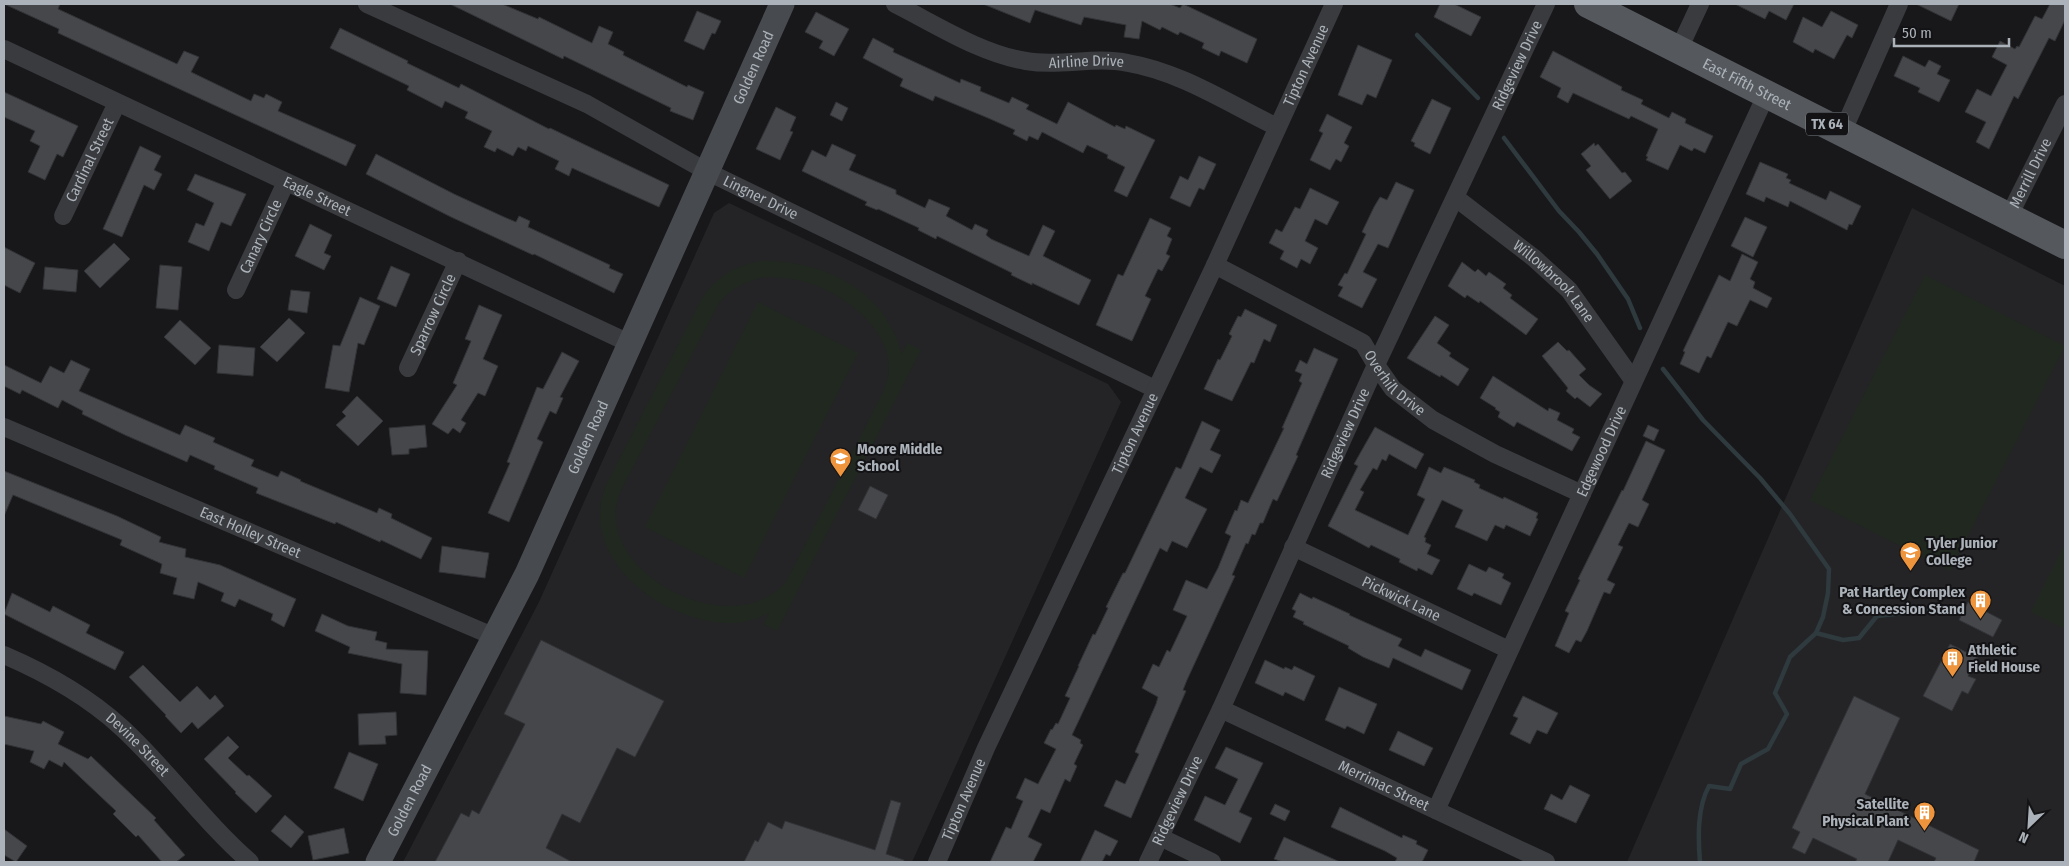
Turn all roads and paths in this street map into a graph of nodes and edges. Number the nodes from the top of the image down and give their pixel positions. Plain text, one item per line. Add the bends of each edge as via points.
1 (367, 4) edge
2 (782, 4) edge
3 (895, 4) edge
4 (1334, 4) edge
5 (1546, 4) edge
6 (1588, 4) edge
7 (1700, 4) edge
8 (1899, 4) edge
9 (4, 49) edge
10 (1679, 49) junction
11 (1767, 94) junction
12 (117, 103) junction
13 (2065, 104) edge
14 (1277, 127) junction
15 (1842, 132) junction
16 (706, 172) junction
17 (286, 182) junction
18 (1456, 198) junction
19 (63, 216) dead end
20 (2010, 216) junction
21 (2065, 244) edge
22 (458, 261) junction
23 (1215, 265) junction
24 (236, 290) dead end
25 (631, 344) junction
26 (1376, 366) junction
27 (408, 368) dead end
28 (1633, 380) junction
29 (1154, 389) junction
30 (4, 427) edge
31 (1582, 494) junction
32 (1293, 546) junction
33 (495, 637) junction
34 (1509, 650) junction
35 (4, 655) edge
36 (1221, 709) junction
37 (1436, 810) junction
38 (1160, 837) junction
39 (250, 862) edge
40 (378, 862) edge
41 (937, 862) edge
42 (1148, 862) edge
43 (1212, 862) edge
44 (1546, 862) edge

1 - 16 street, Lingner Drive via 587,104
2 - 16 street, Golden Road
3 - 14 street, Airline Drive via 1004,56 1047,64 1092,60 1127,62 1164,72
4 - 14 street, Tipton Avenue
5 - 18 street, Ridgeview Drive
6 - 10 main road, East Fifth Street / TX 64
7 - 10 street
8 - 15 street
9 - 12 street, Eagle Street
10 - 11 main road, East Fifth Street / TX 64
11 - 15 main road, East Fifth Street / TX 64
11 - 28 street, Edgewood Drive
12 - 17 street, Eagle Street
12 - 19 street, Cardinal Street
13 - 20 street, Merrill Drive
14 - 23 street, Tipton Avenue
15 - 20 main road, East Fifth Street / TX 64
16 - 25 street, Golden Road
16 - 29 street, Lingner Drive
17 - 22 street, Eagle Street
17 - 24 street, Canary Circle
18 - 26 street, Ridgeview Drive
18 - 28 street, Willowbrook Lane via 1534,258 1569,290
20 - 21 main road, East Fifth Street / TX 64
22 - 25 street, Eagle Street
22 - 27 street, Sparrow Circle
23 - 26 street, Overhill Drive via 1363,343
23 - 29 street, Tipton Avenue
25 - 33 street, Golden Road via 527,574
26 - 31 street, Overhill Drive via 1393,389 1434,420 1495,454
26 - 32 street, Ridgeview Drive
28 - 31 street, Edgewood Drive
29 - 41 street, Tipton Avenue
30 - 33 street, East Holley Street
31 - 34 street, Edgewood Drive
32 - 34 street, Pickwick Lane
32 - 36 street, Ridgeview Drive
33 - 40 street, Golden Road
34 - 37 street, Edgewood Drive
35 - 39 street, Devine Street via 63,685 106,714 149,755 220,835
36 - 37 street, Merrimac Street
36 - 38 street, Ridgeview Drive
37 - 44 street, Merrimac Street
38 - 42 street, Ridgeview Drive
38 - 43 street

